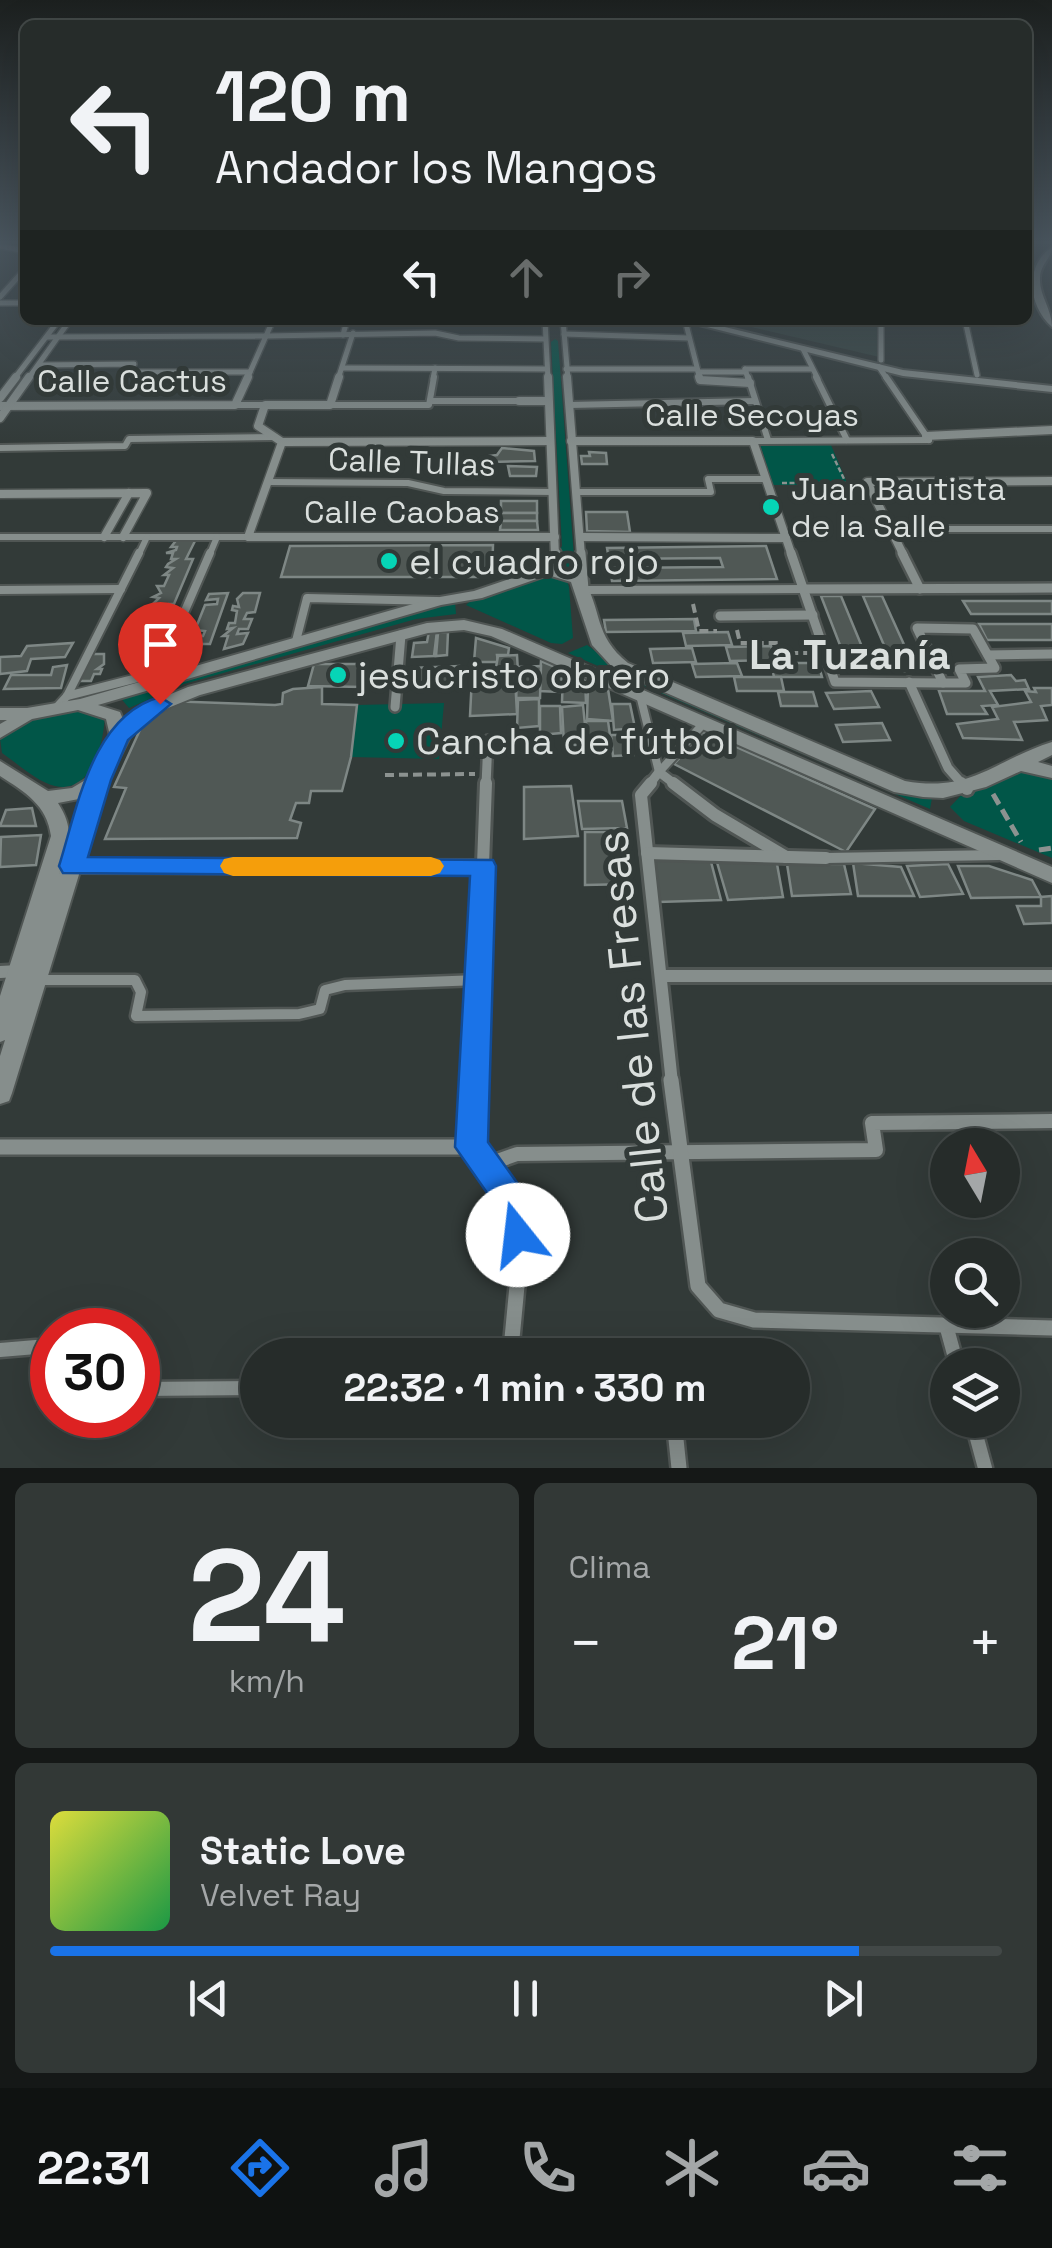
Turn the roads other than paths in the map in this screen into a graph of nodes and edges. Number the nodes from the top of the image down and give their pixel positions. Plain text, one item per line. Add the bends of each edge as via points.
1 (55, 325) edge
2 (66, 325) edge
3 (271, 325) edge
4 (346, 325) edge
5 (544, 325) edge
6 (563, 325) edge
7 (686, 325) edge
8 (706, 325) edge
9 (737, 325) edge
10 (881, 325) edge
11 (967, 325) edge
12 (353, 333) junction
13 (343, 334) junction
14 (266, 336) junction
15 (58, 337) junction
16 (46, 338) junction
17 (564, 338) junction
18 (689, 338) junction
19 (546, 340) junction
20 (802, 348) junction
21 (864, 360) junction
22 (880, 364) junction
23 (38, 365) junction
24 (342, 368) junction
25 (436, 368) junction
26 (547, 369) junction
27 (566, 369) junction
28 (812, 369) junction
29 (698, 371) junction
30 (746, 371) junction
31 (250, 372) junction
32 (977, 375) junction
33 (1052, 382) edge
34 (750, 383) junction
35 (1052, 390) edge
36 (755, 400) junction
37 (430, 401) junction
38 (519, 401) joint
39 (548, 401) junction
40 (3, 403) edge
41 (330, 405) junction
42 (235, 406) junction
43 (265, 406) junction
44 (570, 406) junction
45 (0, 418) edge
46 (1052, 430) edge
47 (926, 436) junction
48 (278, 440) junction
49 (752, 440) junction
50 (768, 440) junction
51 (848, 440) junction
52 (550, 441) junction
53 (570, 441) junction
54 (0, 448) edge
55 (766, 481) junction
56 (1052, 481) edge
57 (268, 482) junction
58 (553, 492) junction
59 (576, 492) junction
60 (129, 493) junction
61 (0, 494) edge
62 (890, 529) junction
63 (1052, 530) edge
64 (0, 536) edge
65 (104, 537) junction
66 (123, 537) junction
67 (147, 537) junction
68 (217, 537) junction
69 (248, 537) junction
70 (556, 537) junction
71 (580, 537) junction
72 (786, 538) junction
73 (548, 570) junction
74 (920, 588) junction
75 (1052, 588) edge
76 (121, 589) junction
77 (804, 589) junction
78 (0, 590) edge
79 (584, 590) junction
80 (477, 594) junction
81 (439, 601) junction
82 (812, 615) junction
83 (720, 616) dead end
84 (481, 628) junction
85 (402, 635) junction
86 (593, 637) junction
87 (296, 641) junction
88 (1052, 654) edge
89 (988, 655) junction
90 (551, 656) junction
91 (156, 677) junction
92 (909, 682) junction
93 (943, 682) junction
94 (640, 695) junction
95 (68, 702) junction
96 (395, 707) dead end
97 (0, 714) edge
98 (28, 714) junction
99 (704, 723) junction
100 (0, 732) edge
101 (118, 737) junction
102 (488, 740) dead end
103 (1052, 748) edge
104 (1018, 764) junction
105 (659, 772) junction
106 (1052, 772) edge
107 (4, 774) edge
108 (99, 780) junction
109 (963, 790) junction
110 (46, 798) junction
111 (961, 835) junction
112 (647, 853) junction
113 (1004, 854) junction
114 (786, 857) junction
115 (826, 858) joint
116 (63, 866) junction
117 (484, 866) junction
118 (1052, 875) edge
119 (19, 974) edge
120 (661, 976) junction
121 (1052, 976) edge
122 (478, 980) junction
123 (0, 1032) edge
124 (0, 1093) edge
125 (1052, 1121) edge
126 (472, 1147) junction
127 (0, 1148) edge
128 (679, 1152) junction
129 (486, 1165) junction
130 (930, 1325) edge
131 (1020, 1327) edge
132 (1052, 1328) edge
133 (513, 1338) edge
134 (30, 1348) edge
135 (0, 1350) edge
136 (240, 1388) edge
137 (160, 1389) edge
138 (676, 1438) edge
139 (977, 1438) edge
140 (680, 1468) edge
141 (985, 1468) edge

1 - 16 street
2 - 15 street
3 - 14 street
4 - 13 street
5 - 19 street
6 - 17 street
7 - 18 street
8 - 20 street
9 - 21 street
10 - 22 street
11 - 32 street
12 - 13 street
12 - 19 street
12 - 24 street
13 - 14 street
14 - 15 street
14 - 31 street
15 - 16 street
15 - 23 street
16 - 40 street
17 - 18 street
17 - 19 street
17 - 27 street
18 - 29 street
19 - 26 street
20 - 21 street
20 - 28 street
21 - 22 street
22 - 32 street
22 - 35 street via 924,376
22 - 47 street
23 - 31 street
23 - 40 street
24 - 25 street
24 - 41 street
25 - 26 street
25 - 37 street
26 - 39 street
27 - 29 street
27 - 44 street
28 - 30 street
28 - 51 street
29 - 30 street
29 - 34 street via 710,383
30 - 34 street
31 - 42 street
32 - 33 street
34 - 36 street
36 - 44 street
36 - 50 street
37 - 38 street
37 - 41 street
38 - 39 street
39 - 52 street
40 - 42 street, Calle Cactus
40 - 45 street
41 - 43 street
42 - 43 street, Calle Cactus
43 - 48 street via 258,426
44 - 53 street
46 - 47 street
47 - 51 street, Calle Secoyas
48 - 52 street
48 - 54 street via 129,439 124,446
48 - 57 street
49 - 50 street, Calle Secoyas
49 - 53 street, Calle Secoyas
49 - 55 street
50 - 51 street, Calle Secoyas
52 - 58 street
53 - 59 street
55 - 59 street via 708,479 711,492
55 - 72 street
56 - 62 street via 867,482
57 - 58 street, Calle Tullas
57 - 69 street
58 - 59 street
58 - 70 street
59 - 71 street
60 - 61 street
60 - 65 street
60 - 66 street via 147,493
62 - 63 street
62 - 74 street
64 - 65 street
65 - 66 street
66 - 67 street
67 - 68 street
67 - 76 street
68 - 69 street
68 - 91 street
69 - 70 street, Calle Caobas
70 - 73 street
71 - 72 street
71 - 79 street
72 - 77 street
73 - 79 street via 578,579
73 - 80 street
74 - 75 street
74 - 77 street
76 - 78 street
76 - 95 street
77 - 79 street
77 - 82 street
79 - 86 street
80 - 81 street
80 - 84 street via 465,610
81 - 87 street
81 - 87 lane via 307,598
82 - 83 street
82 - 92 street via 835,682
84 - 85 street via 444,625
84 - 90 street
85 - 96 street
85 - 101 street via 167,701
86 - 90 street via 581,653
86 - 109 street via 622,667 901,786 937,794
87 - 91 street
88 - 89 street
89 - 93 street via 995,668 959,669 966,682
89 - 93 street via 973,629 916,628
90 - 94 street
91 - 95 street
92 - 93 street
92 - 109 street
94 - 99 street
94 - 105 street
95 - 98 street
95 - 101 street via 114,716
97 - 98 street
98 - 100 street
99 - 105 street, Calle de las Fresas
99 - 111 street
101 - 108 street
102 - 117 street
103 - 104 street
104 - 106 street
104 - 109 street
105 - 112 street, Calle de las Fresas via 641,795
105 - 114 street via 715,816
107 - 110 street
108 - 110 street via 76,794
108 - 116 street
109 - 111 street via 949,810
110 - 116 street via 60,825
111 - 113 street
112 - 114 street
112 - 120 street, Calle de las Fresas
113 - 115 street
113 - 118 street
114 - 115 street
116 - 117 street
116 - 119 street
117 - 122 street
119 - 122 street via 135,980 141,992 136,1016 299,1014 320,1009 326,990 345,985
119 - 123 street
119 - 124 street
120 - 121 street
120 - 128 street, Calle de las Fresas
122 - 126 street
125 - 128 street via 872,1123 876,1150
126 - 127 street
126 - 129 street
128 - 129 street via 517,1154
128 - 130 street, Calle de las Fresas via 698,1286 718,1310 754,1320
129 - 133 street via 516,1205
131 - 132 street
134 - 135 street
136 - 137 street
138 - 140 street
139 - 141 street

